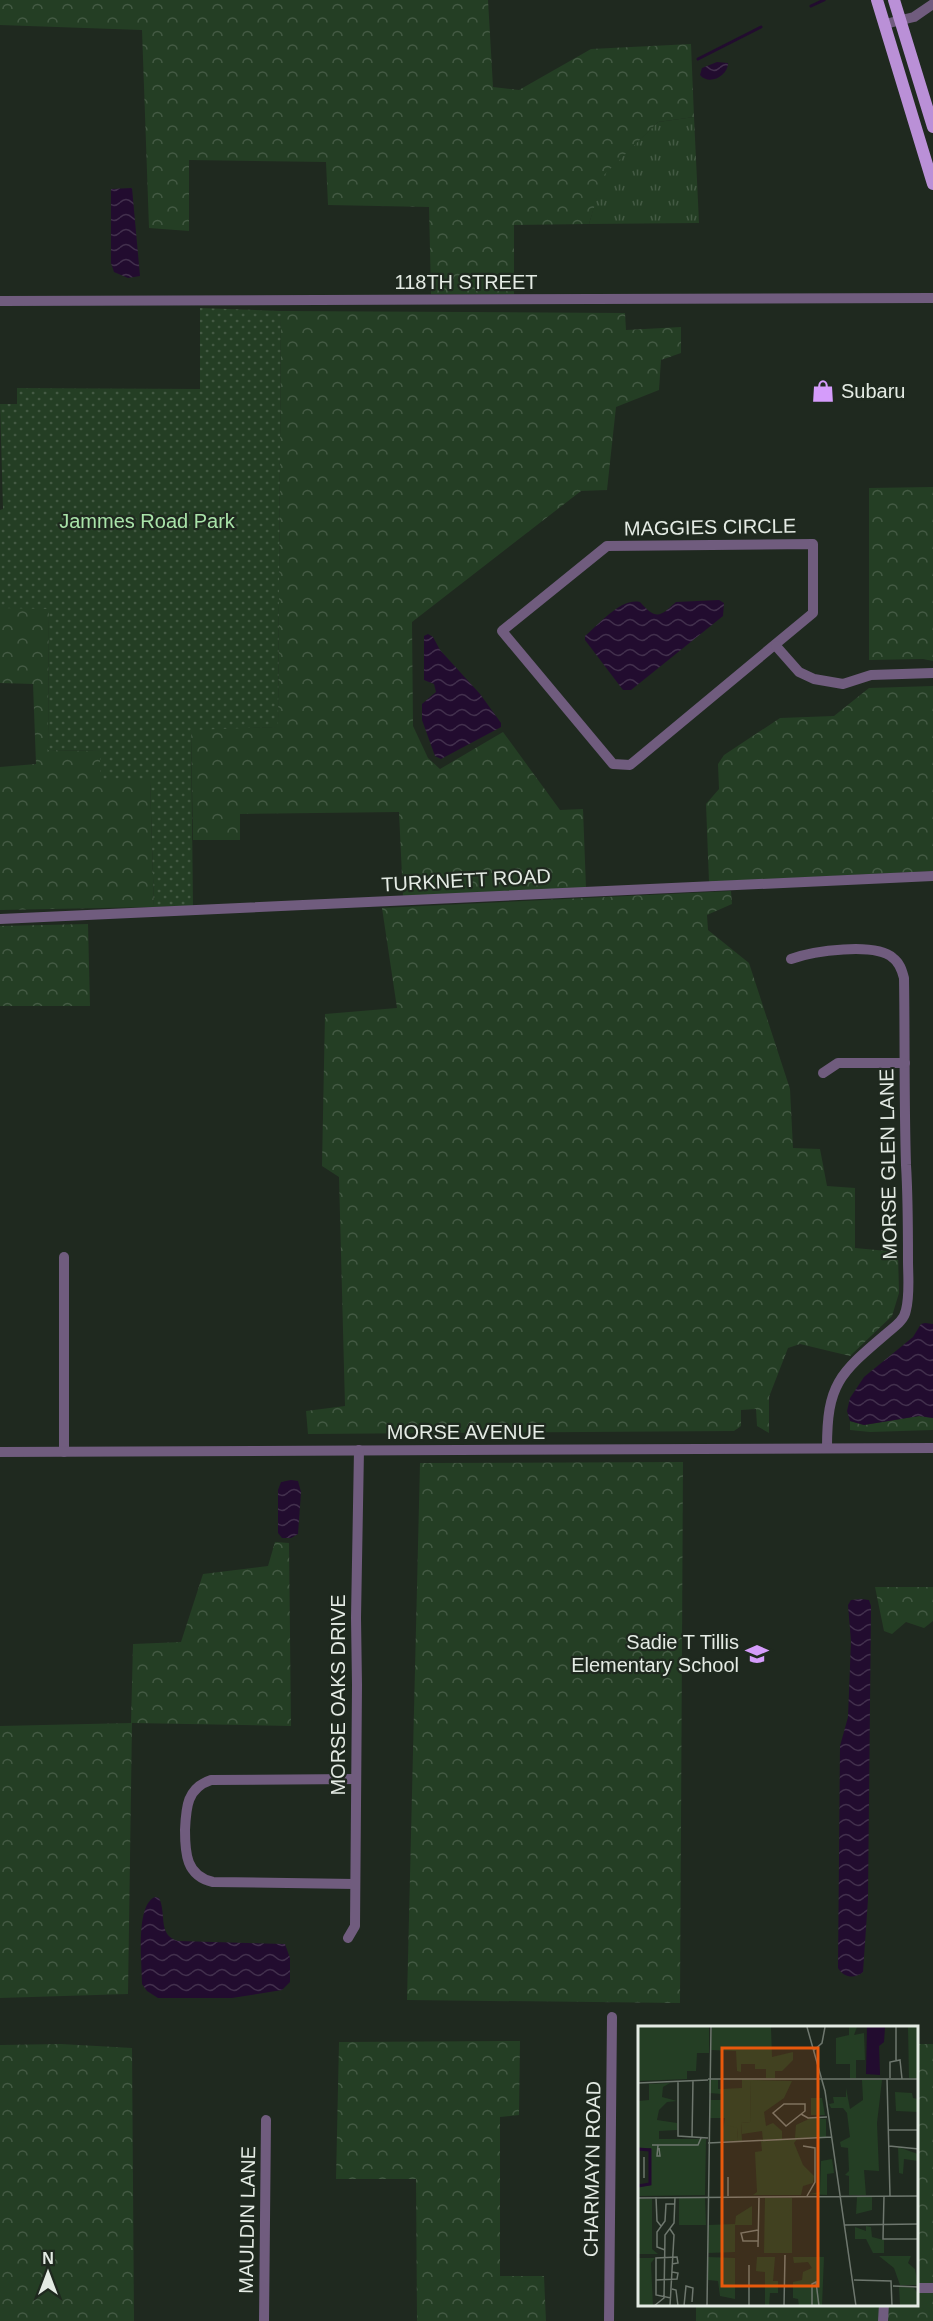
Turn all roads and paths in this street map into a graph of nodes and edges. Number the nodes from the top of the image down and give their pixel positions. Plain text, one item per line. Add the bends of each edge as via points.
1 (878, 0) edge
2 (894, 0) edge
3 (933, 4) edge
4 (900, 21) junction
5 (885, 24) junction
6 (933, 127) edge
7 (930, 160) edge
8 (933, 184) edge
9 (933, 298) edge
10 (0, 301) edge
11 (776, 646) junction
12 (933, 673) edge
13 (933, 876) edge
14 (0, 919) edge
15 (791, 958) dead end
16 (905, 1063) junction
17 (823, 1073) dead end
18 (64, 1257) dead end
19 (827, 1448) junction
20 (933, 1448) edge
21 (359, 1450) junction
22 (0, 1452) edge
23 (64, 1452) junction
24 (356, 1779) junction
25 (355, 1884) junction
26 (348, 1938) dead end
27 (612, 2017) dead end
28 (266, 2120) dead end
29 (918, 2288) edge
30 (933, 2289) edge
31 (884, 2306) edge
32 (264, 2321) edge
33 (609, 2321) edge
34 (883, 2321) edge

1 - 5 main road
2 - 4 main road
3 - 4 street
4 - 5 street
4 - 6 main road
5 - 7 main road
7 - 8 main road
9 - 10 street, 118TH STREET
11 - 11 street, MAGGIES CIRCLE via 630,765 622,766 613,765 502,631 607,546 813,544 813,613
11 - 12 street via 793,668 814,679 843,684 871,675
13 - 14 street, TURKNETT ROAD
15 - 16 street, MORSE GLEN LANE via 808,952 871,949 894,958 904,978
16 - 17 street via 838,1063
16 - 19 street, MORSE GLEN LANE via 906,1313 842,1374 829,1413
18 - 23 street
19 - 20 street, MORSE AVENUE
19 - 21 street, MORSE AVENUE
21 - 23 street, MORSE AVENUE
21 - 24 street, MORSE OAKS DRIVE
22 - 23 street, MORSE AVENUE
24 - 25 street, MORSE OAKS DRIVE
24 - 25 street via 205,1782 186,1803 185,1852 193,1871 213,1882
25 - 26 street, MORSE OAKS DRIVE via 355,1926
27 - 33 street, CHARMAYN ROAD
28 - 32 street, MAULDIN LANE
29 - 30 street
31 - 34 street

